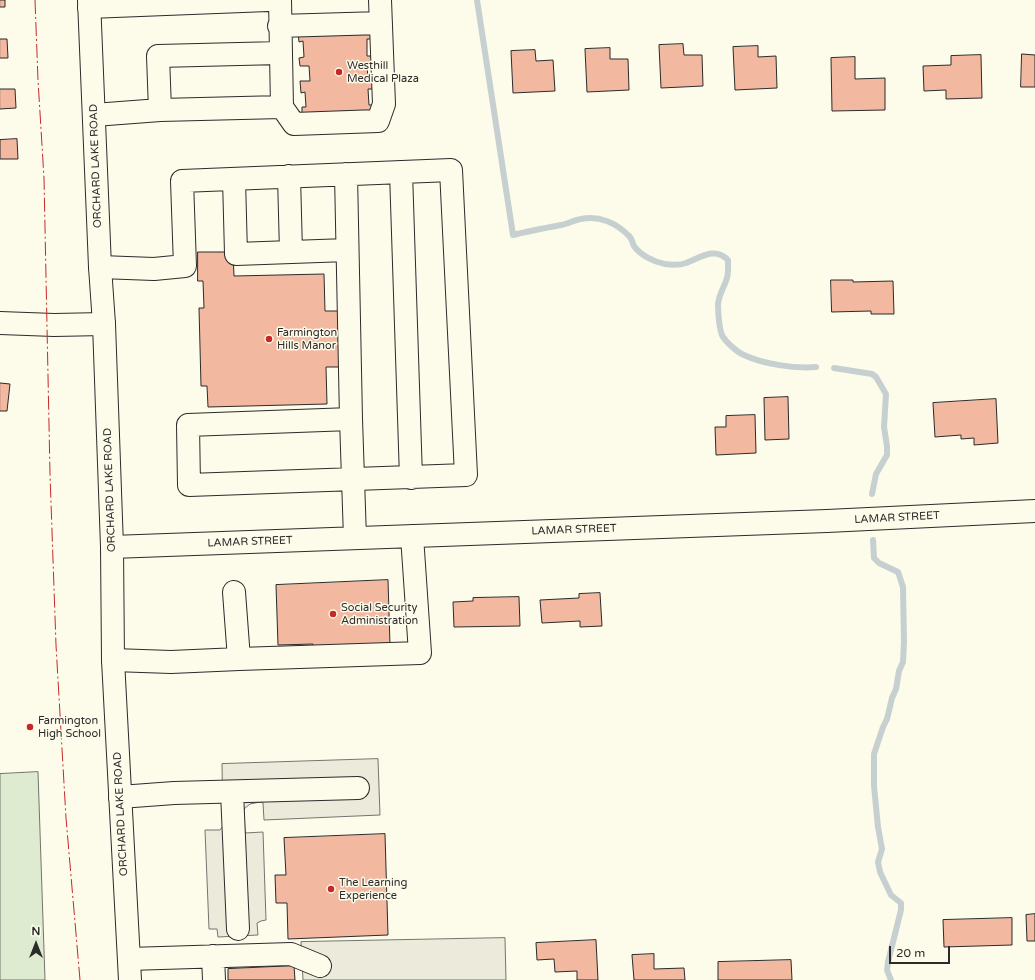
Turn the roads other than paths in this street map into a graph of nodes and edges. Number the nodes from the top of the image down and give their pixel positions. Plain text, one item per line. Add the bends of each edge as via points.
1 (268, 0) edge
2 (280, 0) edge
3 (380, 0) edge
4 (89, 3) edge
5 (381, 23) junction
6 (279, 26) junction
7 (280, 53) junction
8 (282, 108) junction
9 (160, 110) junction
10 (94, 115) junction
11 (402, 172) junction
12 (346, 174) junction
13 (289, 176) junction
14 (234, 179) junction
15 (348, 250) junction
16 (291, 252) junction
17 (100, 267) junction
18 (0, 323) edge
19 (104, 324) junction
20 (351, 419) junction
21 (411, 478) junction
22 (354, 480) junction
23 (1035, 511) edge
24 (412, 536) junction
25 (356, 538) junction
26 (112, 547) junction
27 (234, 592) dead end
28 (239, 659) junction
29 (113, 660) junction
30 (358, 788) dead end
31 (232, 792) junction
32 (120, 797) junction
33 (238, 929) dead end
34 (213, 956) junction
35 (320, 966) dead end
36 (130, 970) edge
37 (214, 980) edge

1 - 4 street
2 - 6 street
3 - 5 street
4 - 10 street, ORCHARD LAKE ROAD
5 - 6 street
5 - 8 street via 384,104 378,121 294,124
6 - 7 street
7 - 8 street
7 - 9 street via 158,56
8 - 9 street
9 - 10 street
10 - 17 street, ORCHARD LAKE ROAD
11 - 12 street
11 - 21 street
11 - 21 street via 451,170 466,475
12 - 13 street
12 - 15 street
13 - 14 street
13 - 16 street
14 - 16 street via 236,254
14 - 17 street via 182,181 185,266 154,270
15 - 16 street
15 - 20 street
17 - 19 street, ORCHARD LAKE ROAD
18 - 19 street
19 - 26 street, ORCHARD LAKE ROAD
20 - 22 street
20 - 22 street via 188,425 189,485
21 - 22 street
22 - 25 street
23 - 24 street, LAMAR STREET
24 - 25 street, LAMAR STREET
24 - 28 street via 420,653
25 - 26 street, LAMAR STREET
26 - 29 street, ORCHARD LAKE ROAD
27 - 28 street
28 - 29 street via 171,662
29 - 32 street, ORCHARD LAKE ROAD
30 - 31 street
31 - 32 street
31 - 33 street
32 - 36 street, ORCHARD LAKE ROAD
34 - 35 street via 291,954
34 - 36 street
34 - 37 street

